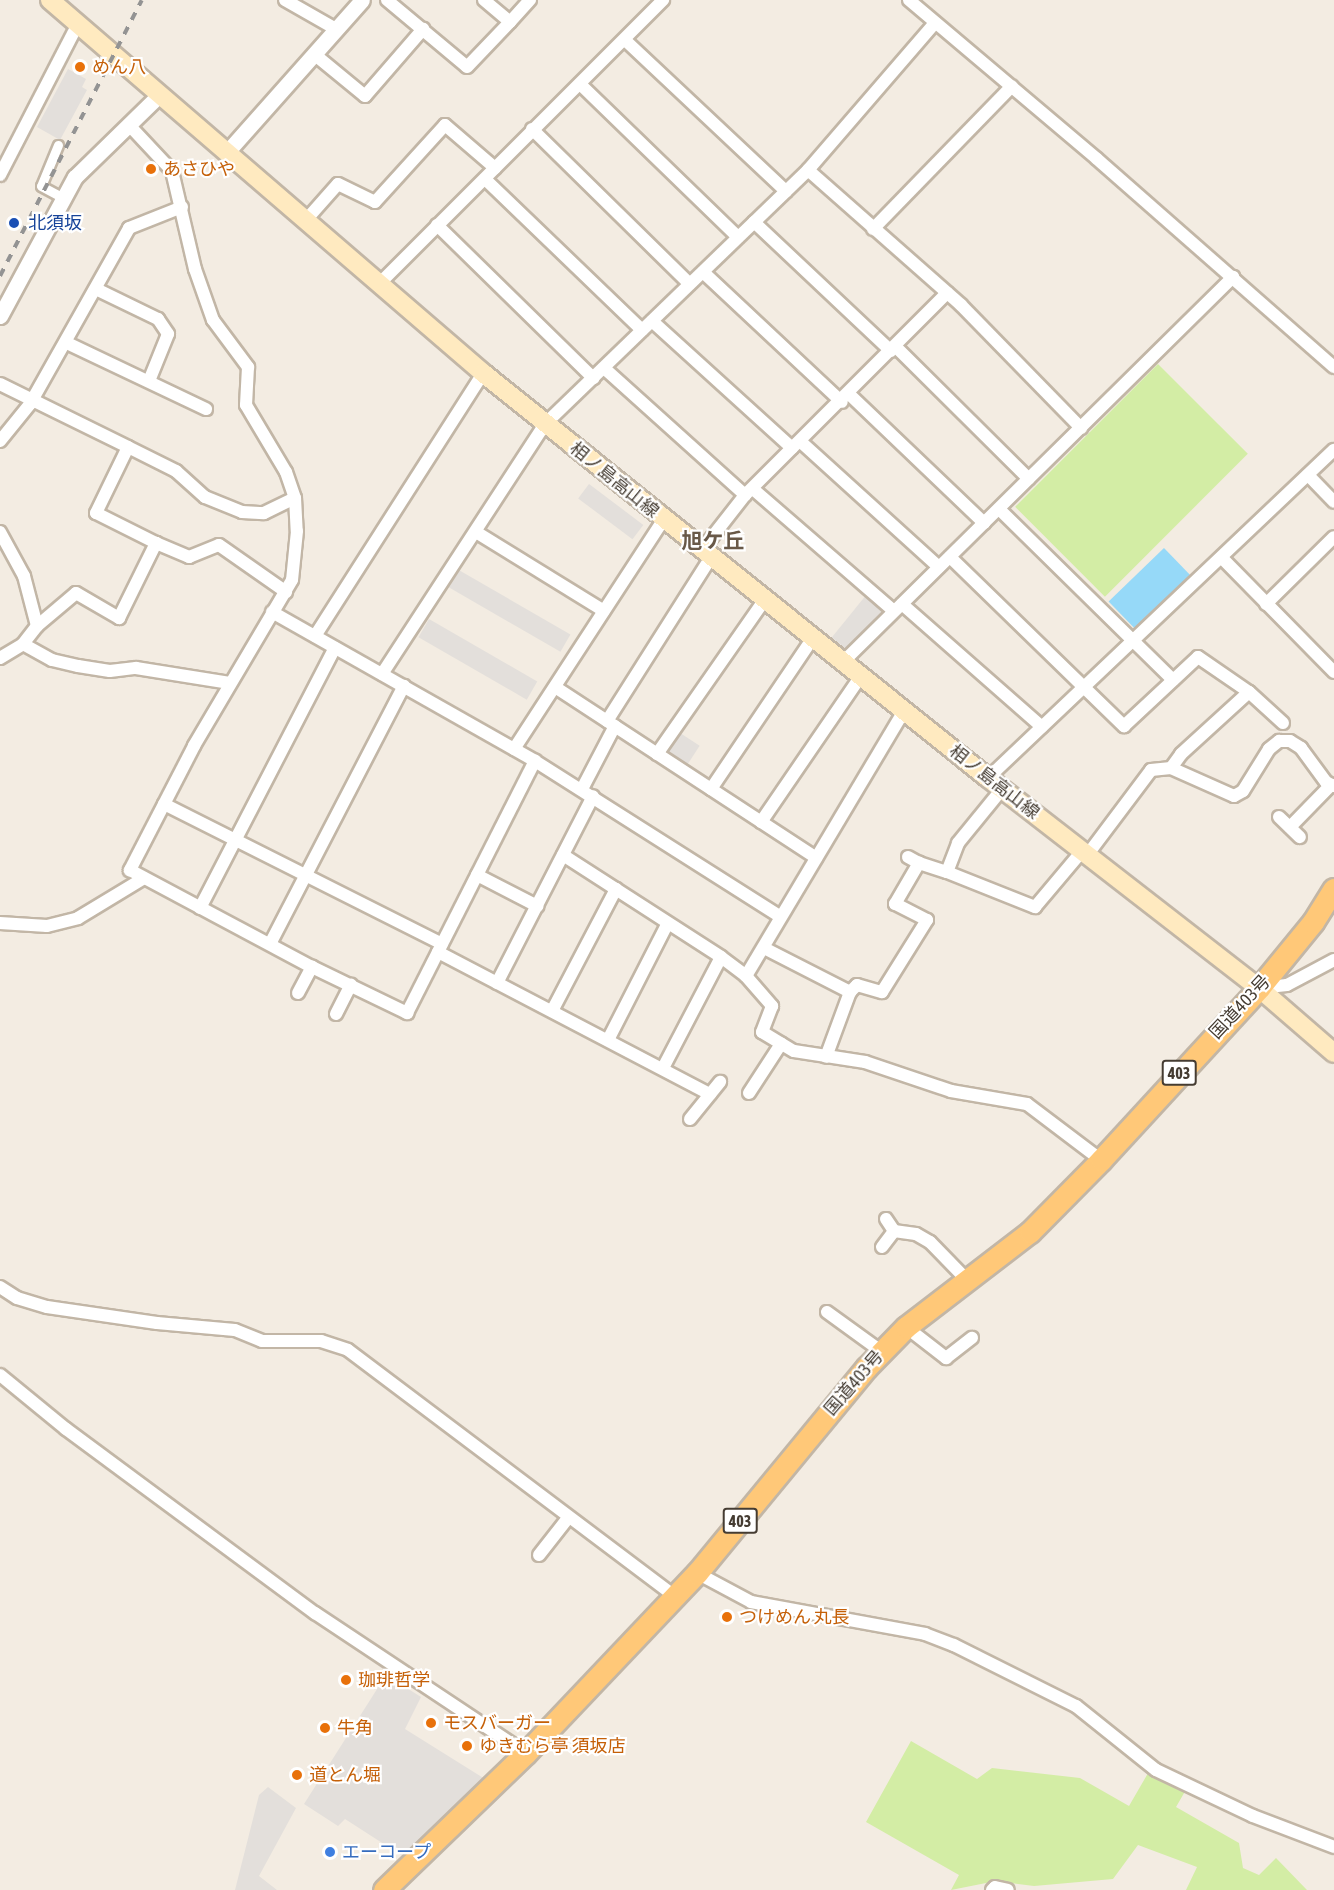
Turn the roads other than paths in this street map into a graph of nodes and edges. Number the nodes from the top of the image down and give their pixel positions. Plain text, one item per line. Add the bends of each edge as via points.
1 (50, 0) edge
2 (285, 0) edge
3 (362, 0) edge
4 (387, 0) edge
5 (484, 0) edge
6 (530, 0) edge
7 (663, 0) edge
8 (909, 0) edge
9 (510, 22) junction
10 (935, 23) junction
11 (78, 24) junction
12 (334, 28) junction
13 (423, 29) junction
14 (625, 40) junction
15 (314, 54) junction
16 (580, 84) junction
17 (1012, 86) junction
18 (159, 95) junction
19 (129, 124) junction
20 (532, 129) junction
21 (58, 146) dead end
22 (227, 152) junction
23 (495, 168) junction
24 (808, 170) junction
25 (0, 175) edge
26 (486, 179) junction
27 (786, 191) junction
28 (64, 198) junction
29 (182, 207) junction
30 (306, 220) junction
31 (754, 222) junction
32 (437, 225) junction
33 (873, 229) junction
34 (738, 237) junction
35 (703, 272) junction
36 (1233, 278) junction
37 (379, 284) junction
38 (690, 284) junction
39 (96, 289) junction
40 (947, 293) junction
41 (0, 316) edge
42 (652, 321) junction
43 (642, 330) junction
44 (67, 343) junction
45 (894, 349) junction
46 (1334, 367) edge
47 (604, 368) junction
48 (483, 373) junction
49 (593, 378) junction
50 (149, 381) junction
51 (0, 384) edge
52 (845, 398) junction
53 (33, 400) junction
54 (206, 409) dead end
55 (545, 424) junction
56 (1081, 428) junction
57 (0, 441) edge
58 (797, 445) junction
59 (128, 447) junction
60 (1334, 450) edge
61 (1308, 476) junction
62 (1029, 479) junction
63 (749, 492) junction
64 (295, 498) junction
65 (1334, 502) edge
66 (999, 509) junction
67 (663, 520) junction
68 (984, 523) junction
69 (0, 532) edge
70 (476, 532) junction
71 (1334, 537) edge
72 (156, 543) junction
73 (706, 553) junction
74 (950, 557) junction
75 (1222, 558) junction
76 (939, 567) junction
77 (286, 592) junction
78 (765, 599) junction
79 (1266, 604) junction
80 (898, 608) junction
81 (604, 611) junction
82 (272, 612) junction
83 (37, 626) junction
84 (315, 636) junction
85 (813, 638) junction
86 (1133, 639) junction
87 (23, 644) junction
88 (335, 648) junction
89 (0, 658) edge
90 (844, 661) junction
91 (1334, 672) edge
92 (382, 674) junction
93 (861, 676) junction
94 (1173, 680) junction
95 (230, 683) junction
96 (404, 686) junction
97 (1087, 686) junction
98 (555, 687) junction
99 (1249, 692) junction
100 (904, 711) junction
101 (611, 723) junction
102 (1283, 723) dead end
103 (1042, 727) junction
104 (514, 749) junction
105 (657, 754) junction
106 (535, 761) junction
107 (1171, 768) junction
108 (995, 783) junction
109 (1332, 785) edge
110 (582, 789) junction
111 (711, 789) junction
112 (593, 796) junction
113 (164, 804) junction
114 (1279, 817) dead end
115 (761, 822) junction
116 (1290, 827) junction
117 (1300, 837) dead end
118 (235, 840) junction
119 (1085, 852) junction
120 (563, 855) junction
121 (816, 858) junction
122 (947, 872) junction
123 (477, 875) junction
124 (305, 876) junction
125 (144, 878) junction
126 (616, 889) junction
127 (1334, 889) edge
128 (537, 906) junction
129 (200, 908) junction
130 (781, 917) junction
131 (0, 923) edge
132 (668, 923) junction
133 (270, 944) junction
134 (440, 948) junction
135 (764, 948) junction
136 (721, 957) junction
137 (1334, 960) edge
138 (312, 967) junction
139 (746, 975) junction
140 (497, 983) junction
141 (351, 985) junction
142 (1258, 988) junction
143 (850, 992) junction
144 (298, 993) dead end
145 (552, 1011) junction
146 (336, 1014) dead end
147 (608, 1040) junction
148 (781, 1044) junction
149 (1334, 1053) edge
150 (826, 1057) junction
151 (663, 1068) junction
152 (720, 1082) dead end
153 (749, 1093) dead end
154 (710, 1094) junction
155 (690, 1119) dead end
156 (1101, 1160) junction
157 (886, 1219) dead end
158 (894, 1231) junction
159 (882, 1247) dead end
160 (966, 1279) junction
161 (0, 1287) edge
162 (827, 1312) dead end
163 (906, 1328) junction
164 (972, 1338) dead end
165 (882, 1352) junction
166 (0, 1375) edge
167 (568, 1518) junction
168 (539, 1555) dead end
169 (697, 1573) junction
170 (674, 1596) junction
171 (526, 1753) junction
172 (1334, 1847) edge
173 (384, 1890) edge
174 (992, 1890) edge
175 (1008, 1890) edge

1 - 11 main road, 相ノ島高山線
2 - 12 street
3 - 12 street
4 - 13 street
5 - 9 street
6 - 9 street
7 - 14 street
8 - 10 street
9 - 13 street via 467,67
10 - 17 street
10 - 24 street
11 - 18 main road, 相ノ島高山線
11 - 25 street
12 - 15 street
13 - 15 street via 365,96
14 - 16 street
14 - 27 street
15 - 22 street
16 - 20 street
16 - 34 street
17 - 33 street
17 - 36 street
18 - 19 street
18 - 22 main road, 相ノ島高山線
19 - 28 street via 75,177
19 - 29 street via 172,171
20 - 23 street
20 - 38 street
21 - 28 street via 41,186
22 - 30 main road, 相ノ島高山線
23 - 26 street
23 - 30 street via 445,124 375,202 338,184
24 - 27 street
24 - 33 street
26 - 32 street
26 - 43 street
27 - 31 street
28 - 41 street
29 - 39 street via 129,228
29 - 64 street via 195,269 213,320 248,367 246,405 286,472
30 - 37 main road, 相ノ島高山線
31 - 34 street
31 - 45 street
32 - 37 street
32 - 49 street
33 - 40 street
34 - 35 street
35 - 38 street
35 - 52 street
36 - 46 street
36 - 56 street
37 - 48 main road, 相ノ島高山線
38 - 42 street
39 - 44 street
39 - 50 street via 158,319 168,334
40 - 45 street
40 - 56 street
42 - 43 street
42 - 58 street
43 - 47 street
44 - 50 street
44 - 53 street
45 - 52 street
45 - 62 street
47 - 49 street
47 - 63 street
48 - 55 main road, 相ノ島高山線
48 - 84 street
49 - 55 street
50 - 54 street
51 - 53 street
52 - 58 street
52 - 68 street
53 - 57 street
53 - 59 street
55 - 67 main road, 相ノ島高山線
55 - 70 street
56 - 62 street
58 - 63 street
58 - 76 street
59 - 64 street via 176,471 205,497 242,512 264,513
59 - 72 street via 96,513
60 - 61 street
61 - 65 street
61 - 75 street
62 - 66 street
63 - 73 street
63 - 80 street
64 - 77 street via 295,558
66 - 68 street
66 - 86 street
67 - 73 main road, 相ノ島高山線
67 - 81 street
68 - 74 street
69 - 83 street via 24,576
70 - 81 street
70 - 92 street
71 - 79 street
72 - 77 street via 189,557 219,545
72 - 83 street via 119,618 76,593
73 - 78 main road, 相ノ島高山線
73 - 101 street
74 - 76 street
74 - 97 street
75 - 79 street
75 - 86 street
76 - 80 street
77 - 82 street
78 - 85 main road, 相ノ島高山線
78 - 105 street
79 - 91 street
80 - 90 street
80 - 103 street
81 - 98 street
82 - 84 street
82 - 95 street
83 - 87 street
84 - 88 street
85 - 90 main road, 相ノ島高山線
85 - 111 street
86 - 94 street
86 - 97 street
87 - 89 street
87 - 95 street via 52,660 78,666 110,671 136,668
88 - 92 street
88 - 118 street
90 - 93 main road, 相ノ島高山線
92 - 96 street
93 - 100 main road, 相ノ島高山線
93 - 115 street
94 - 97 street via 1124,726
94 - 99 street via 1198,657
95 - 113 street
96 - 104 street
96 - 124 street
97 - 103 street
98 - 101 street
98 - 104 street
99 - 102 street
99 - 107 street via 1181,753
100 - 108 main road, 相ノ島高山線
100 - 121 street
101 - 105 street
101 - 110 street
103 - 108 street
104 - 106 street
105 - 111 street
106 - 110 street
106 - 123 street
107 - 109 street via 1234,796 1243,791 1269,749 1279,741 1290,741 1301,748 1315,771
107 - 119 street via 1151,770
108 - 119 main road, 相ノ島高山線
108 - 122 street via 958,843
109 - 116 street
110 - 112 street
111 - 115 street
112 - 120 street
112 - 130 street
113 - 118 street
113 - 125 street via 130,870
114 - 116 street
115 - 121 street
116 - 117 street
118 - 124 street
118 - 129 street
119 - 122 street via 1035,907
119 - 142 main road, 相ノ島高山線
120 - 126 street
120 - 128 street
121 - 130 street
122 - 143 street via 914,860 895,904 927,920 882,992 857,985
123 - 128 street
123 - 134 street
124 - 133 street
124 - 134 street
125 - 129 street
125 - 131 street via 78,918 47,926
126 - 132 street
126 - 145 street
127 - 142 highway, 国道403号 / 403 via 1313,922
128 - 140 street
129 - 133 street
130 - 135 street
132 - 136 street
132 - 147 street
133 - 138 street
134 - 140 street
134 - 141 street via 407,1013
135 - 139 street
135 - 143 street
136 - 139 street
136 - 151 street
137 - 142 street via 1287,986
138 - 141 street
138 - 144 street
139 - 148 street via 772,1006 762,1032
140 - 145 street
141 - 146 street
142 - 149 main road, 相ノ島高山線
142 - 156 highway, 国道403号 / 403
143 - 150 street
145 - 147 street
147 - 151 street
148 - 150 street via 811,1056
148 - 153 street
150 - 156 street via 897,1070 951,1091 1028,1104
151 - 154 street
152 - 154 street
154 - 155 street
156 - 160 highway, 国道403号 / 403 via 1030,1232
157 - 158 street
158 - 159 street
158 - 160 street via 916,1234 930,1242
160 - 163 highway, 国道403号 / 403
161 - 167 street via 17,1298 47,1307 235,1330 262,1341 321,1341 348,1350
162 - 165 street
163 - 164 street via 946,1358
163 - 165 highway, 国道403号 / 403
165 - 169 highway, 国道403号 / 403
166 - 171 street via 66,1430 306,1606
167 - 168 street
167 - 170 street
169 - 170 highway, 国道403号 / 403
169 - 172 street via 751,1602 925,1634 954,1645 1076,1706 1156,1770 1253,1816
170 - 171 highway, 国道403号 / 403
171 - 173 highway, 国道403号 / 403
174 - 175 street

